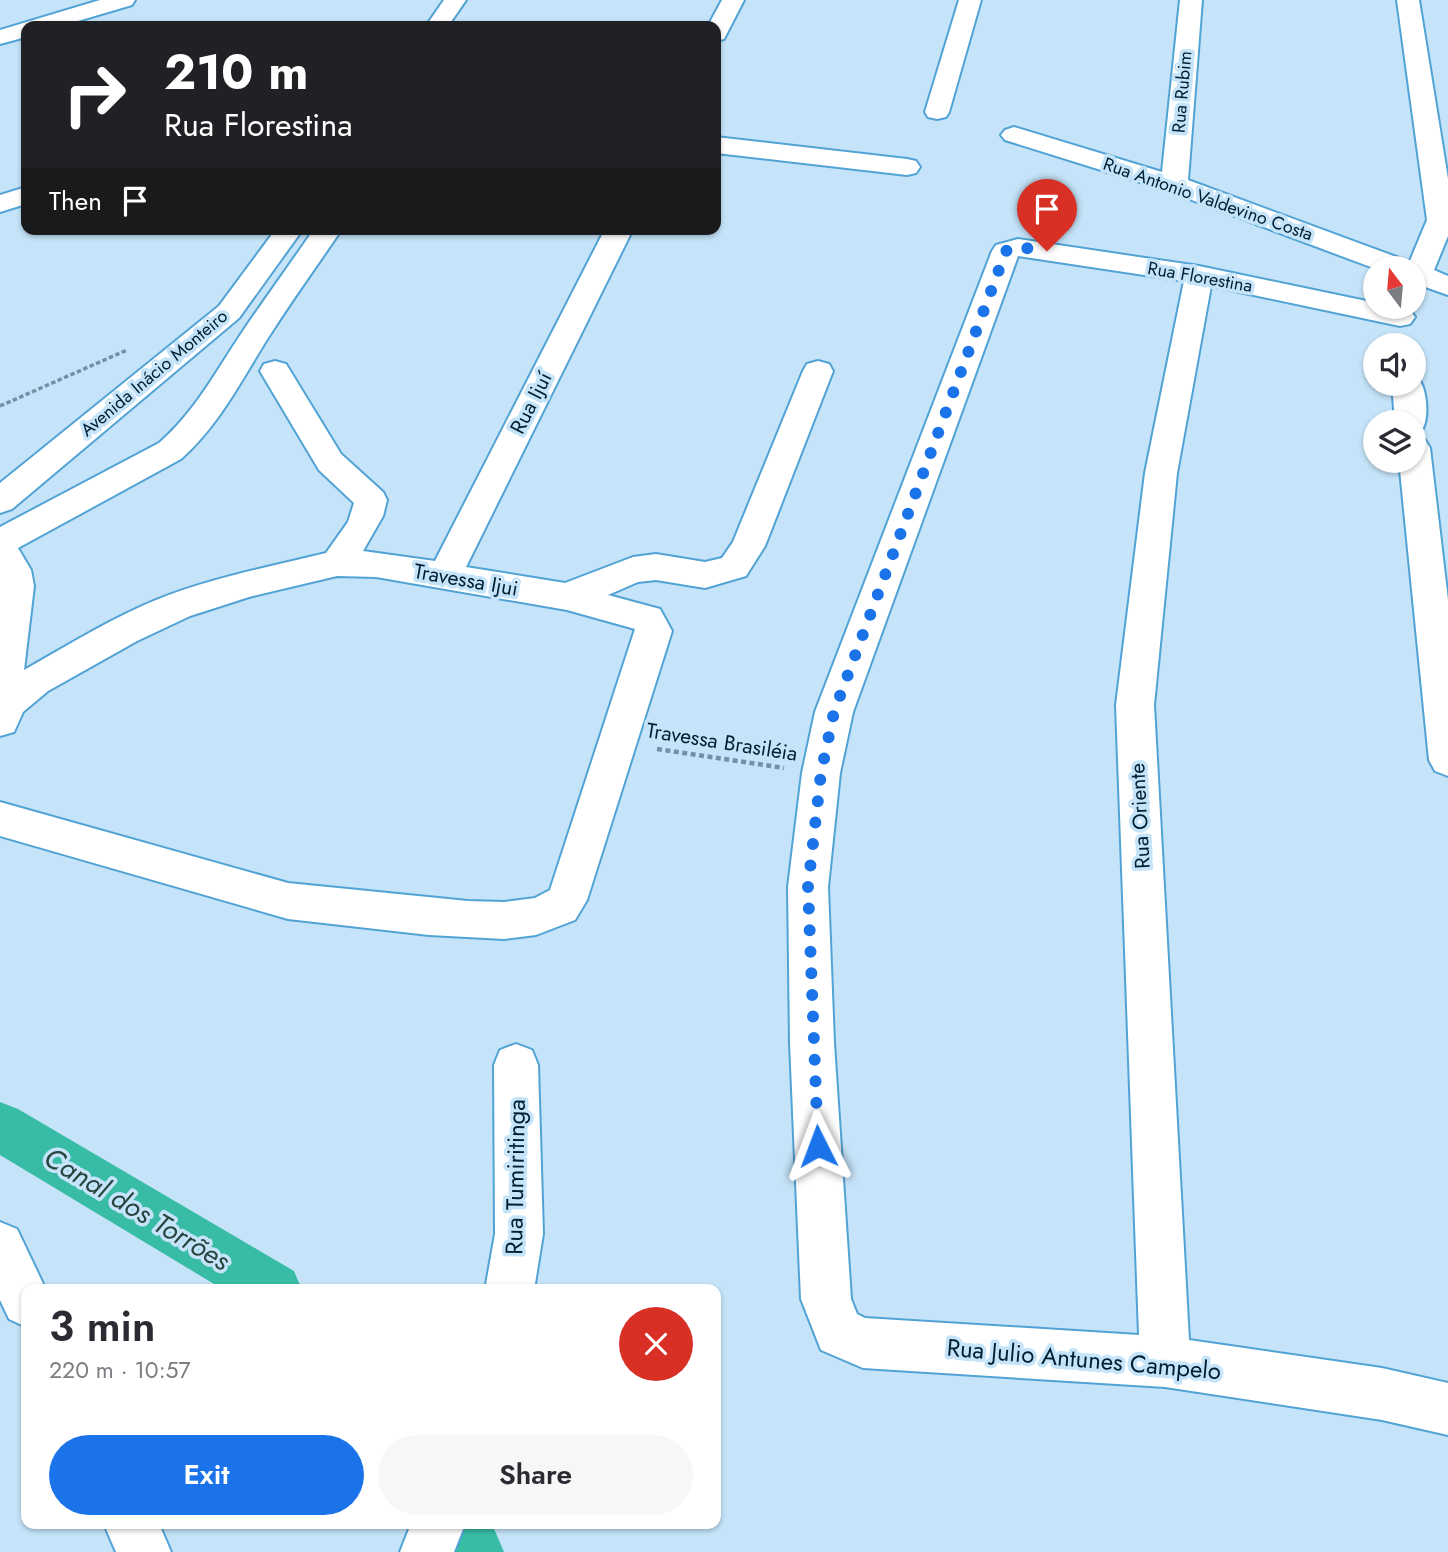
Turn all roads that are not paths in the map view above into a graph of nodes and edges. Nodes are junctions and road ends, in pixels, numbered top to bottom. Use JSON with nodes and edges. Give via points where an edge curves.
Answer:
{"nodes":[{"id":1,"x":455,"y":0,"type":"edge"},
{"id":2,"x":733,"y":0,"type":"edge"},
{"id":3,"x":970,"y":0,"type":"edge"},
{"id":4,"x":1191,"y":0,"type":"edge"},
{"id":5,"x":1408,"y":0,"type":"edge"},
{"id":6,"x":116,"y":1,"type":"edge"},
{"id":7,"x":53,"y":21,"type":"edge"},
{"id":8,"x":440,"y":21,"type":"edge"},
{"id":9,"x":721,"y":24,"type":"edge"},
{"id":10,"x":21,"y":31,"type":"edge"},
{"id":11,"x":0,"y":37,"type":"edge"},
{"id":12,"x":937,"y":112,"type":"dead end"},
{"id":13,"x":1014,"y":135,"type":"dead end"},
{"id":14,"x":721,"y":146,"type":"edge"},
{"id":15,"x":907,"y":167,"type":"dead end"},
{"id":16,"x":1174,"y":184,"type":"junction"},
{"id":17,"x":21,"y":197,"type":"edge"},
{"id":18,"x":0,"y":204,"type":"edge"},
{"id":19,"x":1445,"y":221,"type":"edge"},
{"id":20,"x":286,"y":235,"type":"edge"},
{"id":21,"x":324,"y":235,"type":"edge"},
{"id":22,"x":616,"y":235,"type":"edge"},
{"id":23,"x":1363,"y":256,"type":"edge"},
{"id":24,"x":1424,"y":256,"type":"edge"},
{"id":25,"x":1003,"y":257,"type":"joint"},
{"id":26,"x":1199,"y":275,"type":"junction"},
{"id":27,"x":1426,"y":279,"type":"edge"},
{"id":28,"x":1448,"y":286,"type":"edge"},
{"id":29,"x":1402,"y":323,"type":"edge"},
{"id":30,"x":275,"y":371,"type":"dead end"},
{"id":31,"x":818,"y":371,"type":"dead end"},
{"id":32,"x":1417,"y":473,"type":"edge"},
{"id":33,"x":0,"y":501,"type":"edge"},
{"id":34,"x":0,"y":542,"type":"edge"},
{"id":35,"x":0,"y":548,"type":"edge"},
{"id":36,"x":337,"y":563,"type":"junction"},
{"id":37,"x":444,"y":577,"type":"junction"},
{"id":38,"x":567,"y":597,"type":"junction"},
{"id":39,"x":4,"y":713,"type":"edge"},
{"id":40,"x":1448,"y":760,"type":"edge"},
{"id":41,"x":0,"y":819,"type":"edge"},
{"id":42,"x":516,"y":1065,"type":"dead end"},
{"id":43,"x":0,"y":1246,"type":"edge"},
{"id":44,"x":510,"y":1284,"type":"edge"},
{"id":45,"x":21,"y":1291,"type":"edge"},
{"id":46,"x":1165,"y":1362,"type":"junction"},
{"id":47,"x":1448,"y":1409,"type":"edge"},
{"id":48,"x":133,"y":1529,"type":"edge"},
{"id":49,"x":144,"y":1552,"type":"edge"}],
"edges":[{"from":1,"to":8,"type":"street"},
{"from":2,"to":9,"type":"street"},
{"from":3,"to":12,"type":"street"},
{"from":4,"to":16,"type":"street","name":"Rua Rubim"},
{"from":5,"to":19,"type":"street"},
{"from":6,"to":7,"type":"street"},
{"from":10,"to":11,"type":"street"},
{"from":13,"to":16,"type":"street","name":"Rua Antonio Valdevino Costa"},
{"from":14,"to":15,"type":"street"},
{"from":16,"to":23,"type":"street","name":"Rua Antonio Valdevino Costa"},
{"from":17,"to":18,"type":"street"},
{"from":19,"to":24,"type":"street"},
{"from":20,"to":33,"type":"street","name":"Avenida Inácio Monteiro","via":[[229,312]]},
{"from":21,"to":34,"type":"street","name":"Avenida Inácio Monteiro","via":[[187,438]]},
{"from":22,"to":37,"type":"street","name":"Rua Ijuí"},
{"from":25,"to":26,"type":"street","name":"Rua Florestina","via":[[1018,247]]},
{"from":25,"to":46,"type":"street","name":"Rua Julio Antunes Campelo","via":[[834,712],[821,773],[808,887],[826,1299],[839,1332],[863,1343]]},
{"from":26,"to":29,"type":"street","name":"Rua Florestina"},
{"from":26,"to":46,"type":"street","name":"Rua Oriente","via":[[1161,473],[1135,705]]},
{"from":27,"to":28,"type":"street","name":"Rua Antonio Valdevino Costa"},
{"from":30,"to":36,"type":"street","via":[[330,462],[371,500]]},
{"from":31,"to":38,"type":"street","via":[[748,546],[734,567],[705,575],[656,567],[632,570]]},
{"from":32,"to":40,"type":"street"},
{"from":35,"to":39,"type":"street","name":"Travessa Ijui","via":[[14,570],[17,586]]},
{"from":36,"to":37,"type":"street","name":"Travessa Ijui","via":[[376,564]]},
{"from":36,"to":39,"type":"street","name":"Travessa Ijui","via":[[178,606],[46,674]]},
{"from":37,"to":38,"type":"street","name":"Travessa Ijui"},
{"from":38,"to":41,"type":"street","name":"Travessa Ijui","via":[[644,618],[654,631],[560,908],[509,921],[288,901]]},
{"from":42,"to":44,"type":"street","name":"Rua Tumiritinga","via":[[519,1234]]},
{"from":43,"to":45,"type":"street"},
{"from":46,"to":47,"type":"street","name":"Rua Julio Antunes Campelo","via":[[1382,1394]]},
{"from":48,"to":49,"type":"street"}]}
